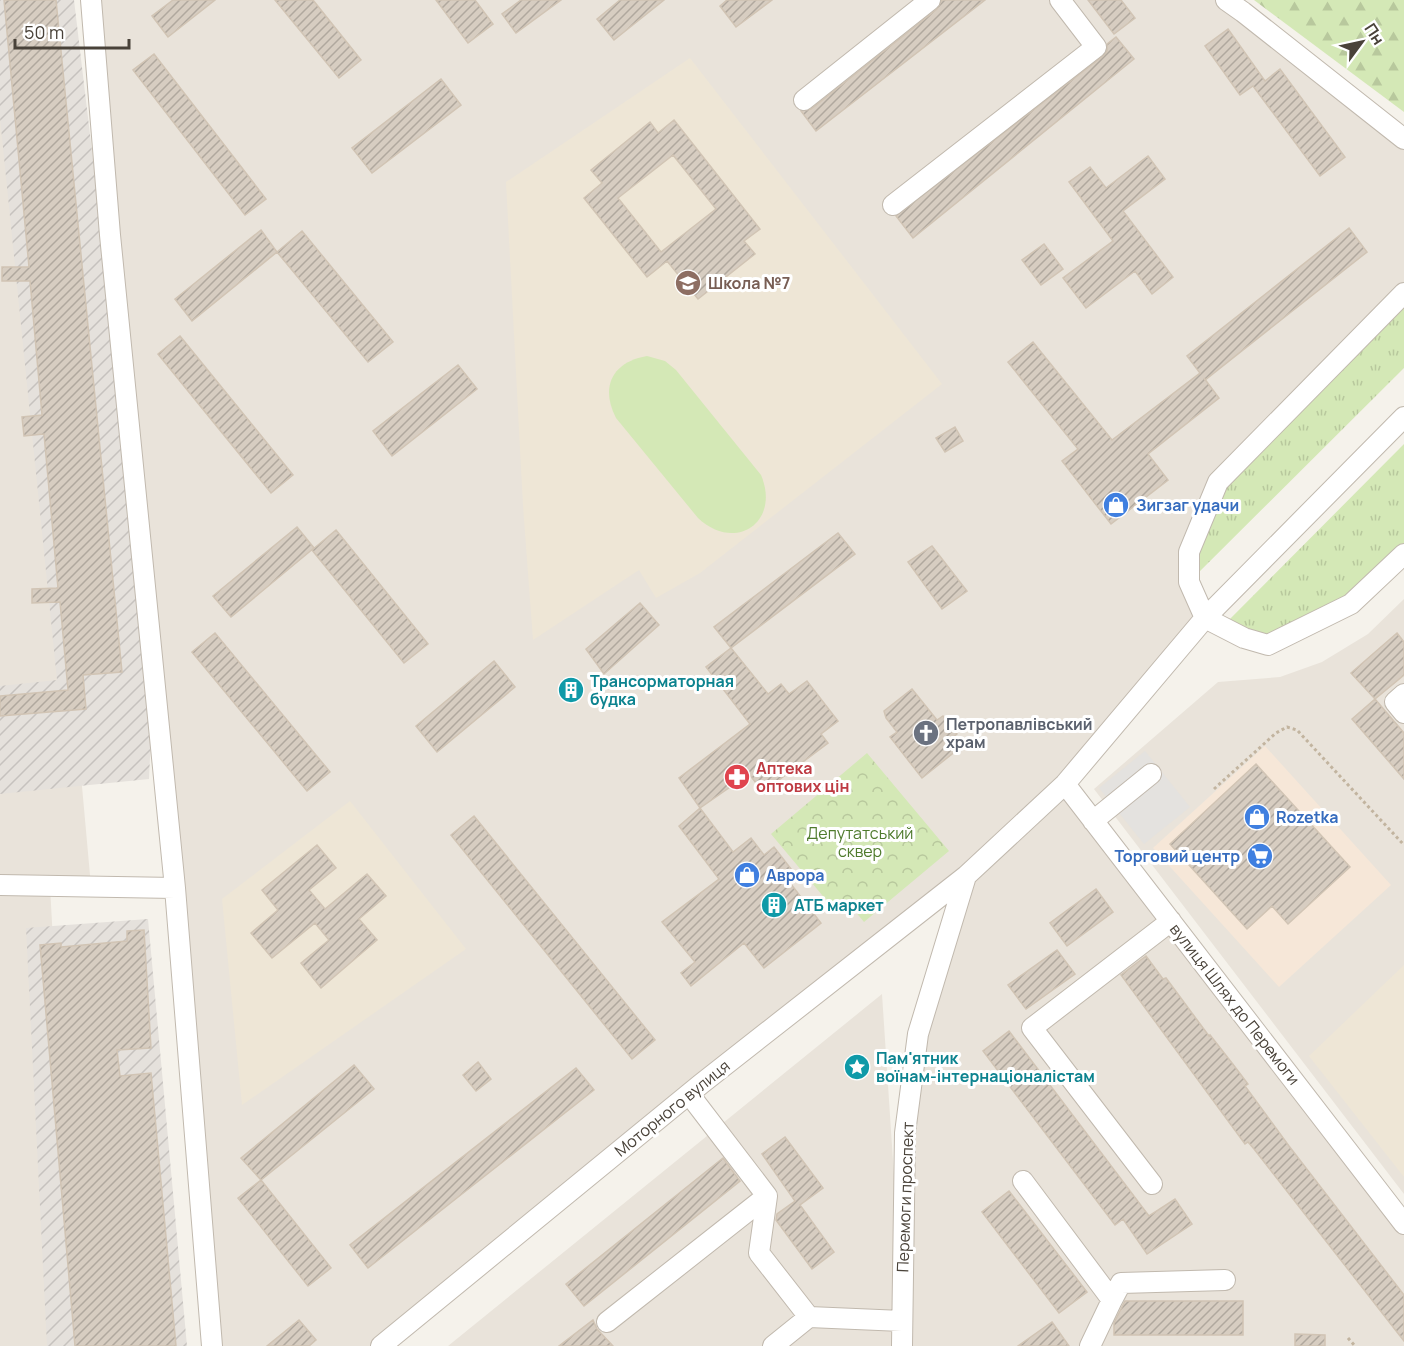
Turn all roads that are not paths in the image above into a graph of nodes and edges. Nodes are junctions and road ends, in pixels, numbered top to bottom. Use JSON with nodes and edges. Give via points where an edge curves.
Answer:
{"nodes":[{"id":1,"x":91,"y":0,"type":"edge"},
{"id":2,"x":930,"y":0,"type":"edge"},
{"id":3,"x":1060,"y":0,"type":"edge"},
{"id":4,"x":1226,"y":0,"type":"edge"},
{"id":5,"x":804,"y":100,"type":"dead end"},
{"id":6,"x":1404,"y":139,"type":"edge"},
{"id":7,"x":893,"y":206,"type":"dead end"},
{"id":8,"x":1404,"y":293,"type":"edge"},
{"id":9,"x":1404,"y":417,"type":"edge"},
{"id":10,"x":1404,"y":554,"type":"edge"},
{"id":11,"x":1205,"y":618,"type":"junction"},
{"id":12,"x":1404,"y":694,"type":"edge"},
{"id":13,"x":1404,"y":713,"type":"edge"},
{"id":14,"x":1151,"y":774,"type":"dead end"},
{"id":15,"x":1065,"y":784,"type":"junction"},
{"id":16,"x":1093,"y":821,"type":"junction"},
{"id":17,"x":966,"y":876,"type":"junction"},
{"id":18,"x":0,"y":885,"type":"edge"},
{"id":19,"x":175,"y":888,"type":"junction"},
{"id":20,"x":1171,"y":921,"type":"junction"},
{"id":21,"x":689,"y":1094,"type":"junction"},
{"id":22,"x":1023,"y":1181,"type":"dead end"},
{"id":23,"x":1152,"y":1184,"type":"dead end"},
{"id":24,"x":767,"y":1196,"type":"junction"},
{"id":25,"x":1404,"y":1224,"type":"edge"},
{"id":26,"x":1225,"y":1280,"type":"dead end"},
{"id":27,"x":1112,"y":1300,"type":"junction"},
{"id":28,"x":809,"y":1317,"type":"junction"},
{"id":29,"x":902,"y":1321,"type":"junction"},
{"id":30,"x":607,"y":1322,"type":"dead end"},
{"id":31,"x":212,"y":1346,"type":"edge"},
{"id":32,"x":381,"y":1346,"type":"edge"},
{"id":33,"x":773,"y":1346,"type":"edge"},
{"id":34,"x":902,"y":1346,"type":"edge"},
{"id":35,"x":1090,"y":1346,"type":"edge"}],
"edges":[{"from":1,"to":19,"type":"street","via":[[110,235]]},
{"from":2,"to":5,"type":"street"},
{"from":3,"to":7,"type":"street","via":[[1096,47]]},
{"from":4,"to":6,"type":"street"},
{"from":8,"to":11,"type":"street","via":[[1218,482],[1190,552],[1189,582]]},
{"from":9,"to":11,"type":"street","name":"Моторного вулиця"},
{"from":10,"to":11,"type":"street","via":[[1351,604],[1268,645],[1244,638]]},
{"from":11,"to":15,"type":"street","name":"Моторного вулиця"},
{"from":12,"to":13,"type":"street","via":[[1395,702]]},
{"from":14,"to":16,"type":"street"},
{"from":15,"to":16,"type":"street","name":"вулиця Шлях до Перемоги"},
{"from":15,"to":17,"type":"street","name":"Моторного вулиця"},
{"from":16,"to":20,"type":"street","name":"вулиця Шлях до Перемоги"},
{"from":17,"to":21,"type":"street","name":"Моторного вулиця"},
{"from":17,"to":29,"type":"street","name":"Перемоги проспект","via":[[916,1045],[904,1132]]},
{"from":18,"to":19,"type":"street"},
{"from":19,"to":31,"type":"street"},
{"from":20,"to":23,"type":"street","via":[[1032,1028]]},
{"from":20,"to":25,"type":"street","name":"вулиця Шлях до Перемоги"},
{"from":21,"to":24,"type":"street"},
{"from":21,"to":32,"type":"street","name":"Моторного вулиця"},
{"from":22,"to":27,"type":"street"},
{"from":24,"to":28,"type":"street","via":[[759,1253]]},
{"from":24,"to":30,"type":"street"},
{"from":26,"to":27,"type":"street","via":[[1121,1283]]},
{"from":27,"to":35,"type":"street"},
{"from":28,"to":29,"type":"street"},
{"from":28,"to":33,"type":"street"},
{"from":29,"to":34,"type":"street","name":"Перемоги проспект"}]}
